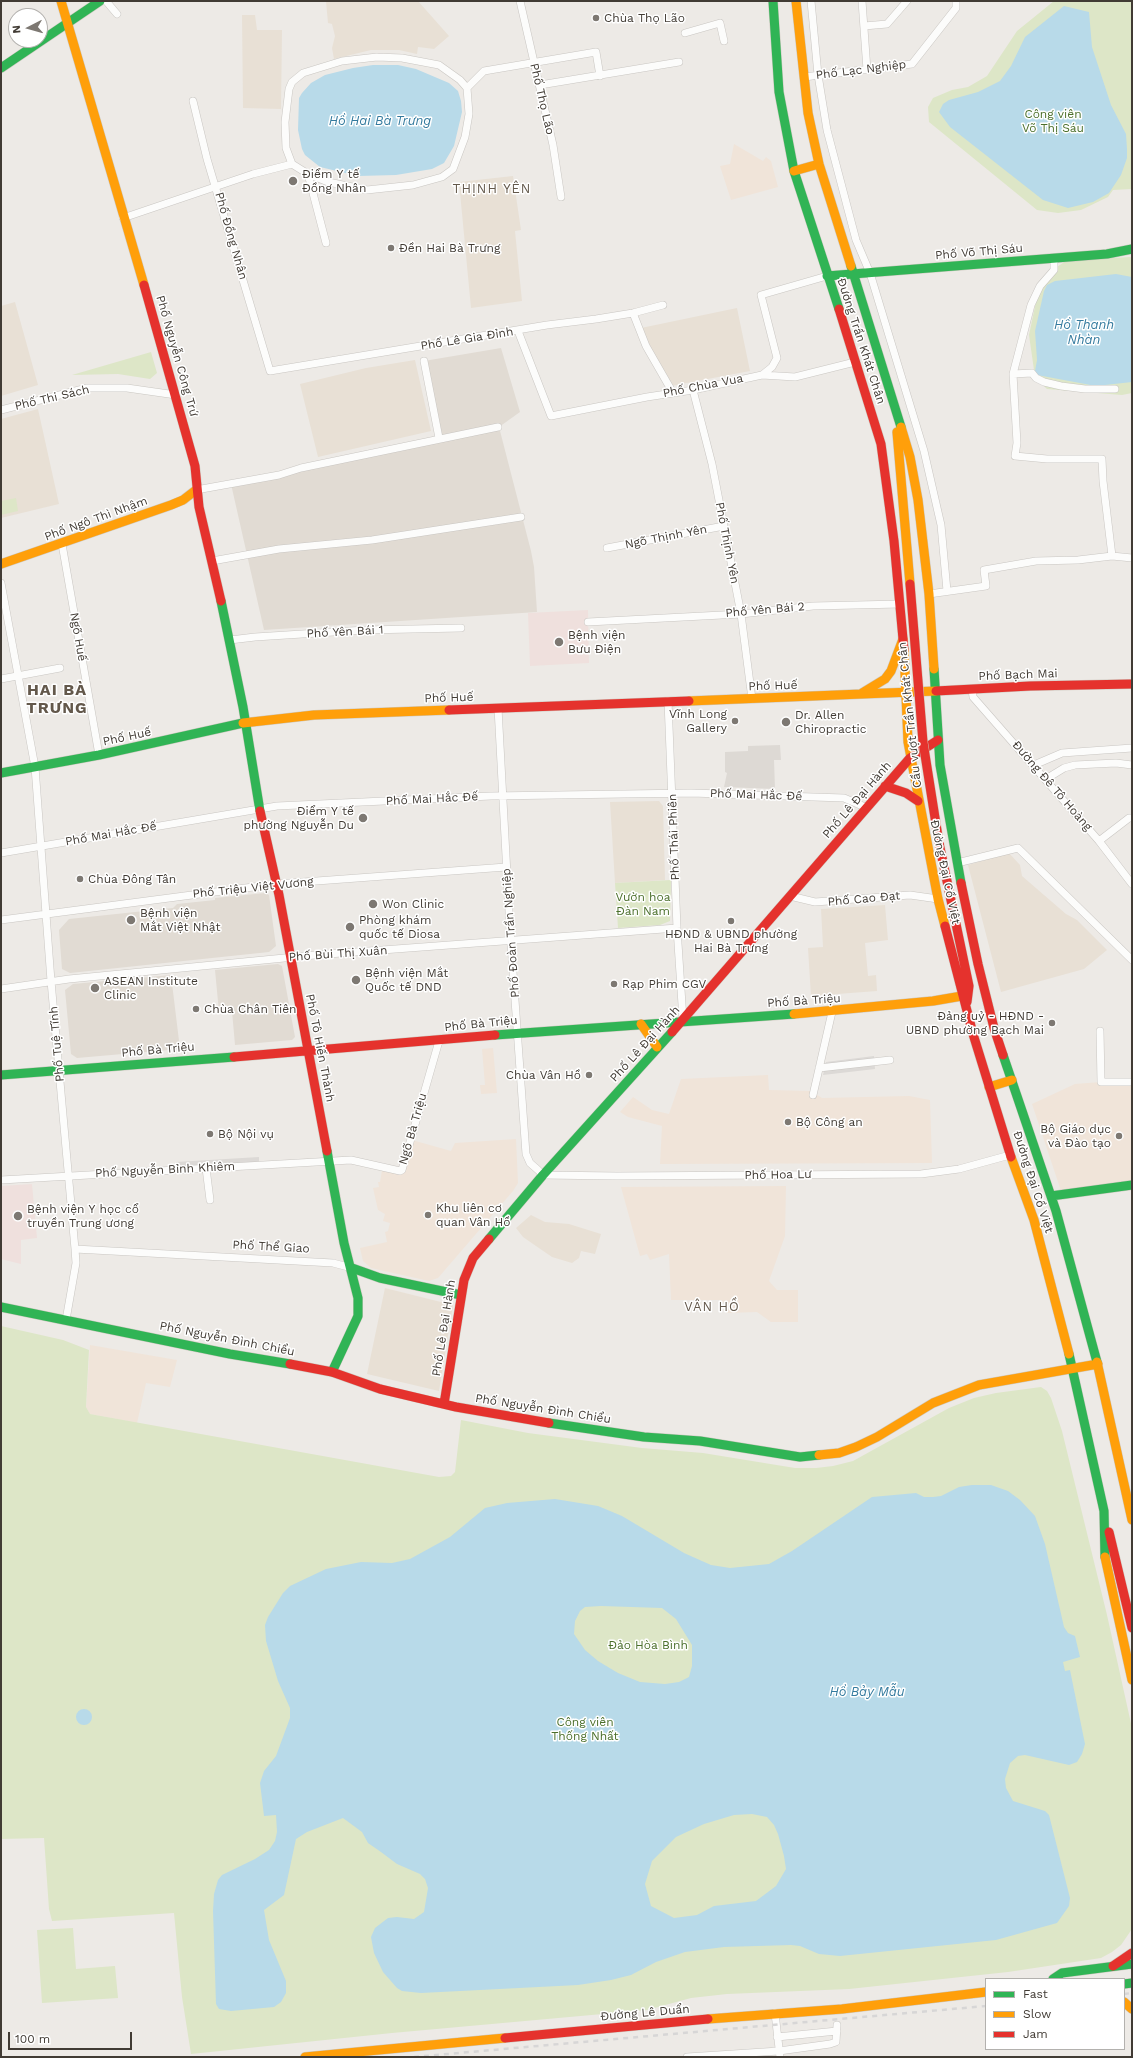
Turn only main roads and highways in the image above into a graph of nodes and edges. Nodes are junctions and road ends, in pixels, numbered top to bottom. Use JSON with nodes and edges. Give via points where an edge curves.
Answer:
{"nodes":[{"id":1,"x":61,"y":1,"type":"edge"},
{"id":2,"x":100,"y":1,"type":"edge"},
{"id":3,"x":773,"y":1,"type":"edge"},
{"id":4,"x":796,"y":1,"type":"edge"},
{"id":5,"x":67,"y":22,"type":"junction"},
{"id":6,"x":1,"y":68,"type":"edge"},
{"id":7,"x":819,"y":164,"type":"junction"},
{"id":8,"x":794,"y":171,"type":"junction"},
{"id":9,"x":1132,"y":249,"type":"edge"},
{"id":10,"x":854,"y":274,"type":"junction"},
{"id":11,"x":827,"y":276,"type":"junction"},
{"id":12,"x":895,"y":411,"type":"junction"},
{"id":13,"x":881,"y":444,"type":"junction"},
{"id":14,"x":196,"y":490,"type":"junction"},
{"id":15,"x":906,"y":541,"type":"junction"},
{"id":16,"x":1,"y":564,"type":"edge"},
{"id":17,"x":900,"y":604,"type":"junction"},
{"id":18,"x":930,"y":616,"type":"junction"},
{"id":19,"x":903,"y":638,"type":"junction"},
{"id":20,"x":1132,"y":684,"type":"edge"},
{"id":21,"x":935,"y":691,"type":"junction"},
{"id":22,"x":904,"y":693,"type":"junction"},
{"id":23,"x":859,"y":695,"type":"junction"},
{"id":24,"x":245,"y":723,"type":"junction"},
{"id":25,"x":938,"y":740,"type":"junction"},
{"id":26,"x":910,"y":758,"type":"junction"},
{"id":27,"x":1,"y":773,"type":"edge"},
{"id":28,"x":885,"y":786,"type":"junction"},
{"id":29,"x":944,"y":792,"type":"junction"},
{"id":30,"x":918,"y":801,"type":"junction"},
{"id":31,"x":948,"y":886,"type":"junction"},
{"id":32,"x":978,"y":964,"type":"junction"},
{"id":33,"x":962,"y":996,"type":"junction"},
{"id":34,"x":967,"y":1009,"type":"junction"},
{"id":35,"x":682,"y":1020,"type":"junction"},
{"id":36,"x":641,"y":1024,"type":"junction"},
{"id":37,"x":657,"y":1047,"type":"junction"},
{"id":38,"x":309,"y":1050,"type":"junction"},
{"id":39,"x":1,"y":1075,"type":"edge"},
{"id":40,"x":1012,"y":1080,"type":"junction"},
{"id":41,"x":989,"y":1087,"type":"junction"},
{"id":42,"x":1132,"y":1185,"type":"edge"},
{"id":43,"x":1051,"y":1196,"type":"junction"},
{"id":44,"x":352,"y":1268,"type":"junction"},
{"id":45,"x":461,"y":1295,"type":"junction"},
{"id":46,"x":1,"y":1307,"type":"edge"},
{"id":47,"x":1098,"y":1364,"type":"junction"},
{"id":48,"x":1072,"y":1370,"type":"junction"},
{"id":49,"x":332,"y":1372,"type":"junction"},
{"id":50,"x":444,"y":1404,"type":"junction"},
{"id":51,"x":1104,"y":1512,"type":"junction"},
{"id":52,"x":1132,"y":1520,"type":"edge"},
{"id":53,"x":1132,"y":1628,"type":"edge"},
{"id":54,"x":1132,"y":1680,"type":"edge"},
{"id":55,"x":1132,"y":1953,"type":"edge"},
{"id":56,"x":1132,"y":1964,"type":"edge"},
{"id":57,"x":1110,"y":1968,"type":"junction"},
{"id":58,"x":1054,"y":1978,"type":"edge"},
{"id":59,"x":985,"y":1992,"type":"edge"},
{"id":60,"x":305,"y":2057,"type":"edge"}],
"edges":[{"from":1,"to":5,"type":"main road","name":"Phố Nguyễn Công Trứ"},
{"from":2,"to":5,"type":"main road"},
{"from":3,"to":8,"type":"main road","name":"Đường Trần Khát Chân","via":[[779,92]]},
{"from":4,"to":7,"type":"main road","name":"Đường Trần Khát Chân","via":[[808,113]]},
{"from":5,"to":6,"type":"main road"},
{"from":5,"to":14,"type":"main road","name":"Phố Nguyễn Công Trứ","via":[[176,395],[195,466]]},
{"from":7,"to":8,"type":"main road"},
{"from":7,"to":10,"type":"main road","name":"Đường Trần Khát Chân"},
{"from":8,"to":11,"type":"main road","name":"Đường Trần Khát Chân"},
{"from":9,"to":10,"type":"main road","name":"Phố Võ Thị Sáu","via":[[1107,254]]},
{"from":10,"to":11,"type":"main road","name":"Phố Võ Thị Sáu"},
{"from":10,"to":12,"type":"main road","name":"Đường Trần Khát Chân"},
{"from":11,"to":13,"type":"main road","name":"Đường Trần Khát Chân"},
{"from":12,"to":15,"type":"main road","name":"Cầu vượt Trần Khát Chân"},
{"from":12,"to":18,"type":"main road","name":"Đường Trần Khát Chân","via":[[910,457],[918,500]]},
{"from":13,"to":15,"type":"main road","name":"Cầu vượt Trần Khát Chân","via":[[892,471]]},
{"from":13,"to":17,"type":"main road","name":"Đường Trần Khát Chân"},
{"from":14,"to":16,"type":"main road","name":"Phố Ngô Thì Nhậm","via":[[184,500]]},
{"from":14,"to":24,"type":"main road","name":"Phố Nguyễn Công Trứ","via":[[230,640]]},
{"from":15,"to":31,"type":"main road","name":"Cầu vượt Trần Khát Chân","bridge":true,"via":[[925,762]]},
{"from":17,"to":18,"type":"main road","via":[[905,622],[912,629],[924,627]]},
{"from":17,"to":19,"type":"main road","name":"Đường Trần Khát Chân"},
{"from":18,"to":21,"type":"main road","name":"Đường Trần Khát Chân"},
{"from":19,"to":22,"type":"main road","name":"Đường Trần Khát Chân"},
{"from":19,"to":23,"type":"main road","via":[[891,671],[885,679]]},
{"from":20,"to":21,"type":"main road","name":"Phố Bạch Mai"},
{"from":21,"to":22,"type":"main road","name":"Phố Bạch Mai"},
{"from":21,"to":25,"type":"main road","name":"Đường Đại Cồ Việt"},
{"from":22,"to":23,"type":"main road","name":"Phố Huế"},
{"from":22,"to":26,"type":"main road","name":"Đường Đại Cồ Việt"},
{"from":23,"to":24,"type":"main road","name":"Phố Huế","via":[[314,715]]},
{"from":24,"to":27,"type":"main road","name":"Phố Huế","via":[[99,755]]},
{"from":24,"to":38,"type":"main road","name":"Phố Tô Hiến Thành","via":[[259,809]]},
{"from":25,"to":26,"type":"main road","name":"Phố Lê Đại Hành"},
{"from":25,"to":29,"type":"main road","name":"Đường Đại Cồ Việt"},
{"from":26,"to":28,"type":"main road","name":"Phố Lê Đại Hành"},
{"from":26,"to":30,"type":"main road","name":"Đường Đại Cồ Việt"},
{"from":28,"to":30,"type":"main road","via":[[906,793]]},
{"from":28,"to":35,"type":"main road","name":"Phố Lê Đại Hành"},
{"from":29,"to":30,"type":"main road","via":[[933,786],[926,786],[921,791]]},
{"from":29,"to":32,"type":"main road","name":"Đường Đại Cồ Việt"},
{"from":30,"to":33,"type":"main road","name":"Đường Đại Cồ Việt","via":[[938,899]]},
{"from":31,"to":32,"type":"main road","name":"Cầu vượt Trần Khát Chân"},
{"from":31,"to":34,"type":"main road","name":"Cầu vượt Trần Khát Chân","via":[[969,986]]},
{"from":32,"to":40,"type":"main road","name":"Đường Đại Cồ Việt","via":[[994,1028]]},
{"from":33,"to":34,"type":"main road","name":"Đường Đại Cồ Việt"},
{"from":33,"to":35,"type":"main road","name":"Phố Bà Triệu","via":[[832,1012]]},
{"from":34,"to":41,"type":"main road","name":"Đường Đại Cồ Việt"},
{"from":35,"to":36,"type":"main road","name":"Phố Bà Triệu"},
{"from":35,"to":37,"type":"main road","name":"Phố Lê Đại Hành"},
{"from":36,"to":37,"type":"main road"},
{"from":36,"to":38,"type":"main road","name":"Phố Bà Triệu"},
{"from":37,"to":45,"type":"main road","name":"Phố Lê Đại Hành","via":[[473,1258],[466,1271]]},
{"from":38,"to":39,"type":"main road","name":"Phố Bà Triệu"},
{"from":38,"to":44,"type":"main road","name":"Phố Tô Hiến Thành","via":[[344,1243]]},
{"from":40,"to":41,"type":"main road"},
{"from":40,"to":43,"type":"main road","name":"Đường Đại Cồ Việt"},
{"from":41,"to":48,"type":"main road","name":"Đường Đại Cồ Việt","via":[[1034,1220]]},
{"from":42,"to":43,"type":"main road"},
{"from":43,"to":47,"type":"main road","name":"Đường Đại Cồ Việt"},
{"from":44,"to":45,"type":"main road","name":"Phố Thể Giao","via":[[380,1278]]},
{"from":44,"to":49,"type":"main road","name":"Phố Tô Hiến Thành","via":[[358,1298],[358,1316]]},
{"from":45,"to":50,"type":"main road","name":"Phố Lê Đại Hành"},
{"from":46,"to":49,"type":"main road","name":"Phố Nguyễn Đình Chiểu"},
{"from":47,"to":48,"type":"main road","name":"Phố Nguyễn Đình Chiểu"},
{"from":47,"to":52,"type":"main road","name":"Đường Đại Cồ Việt"},
{"from":48,"to":50,"type":"main road","name":"Phố Nguyễn Đình Chiểu","via":[[979,1385],[934,1403],[856,1447],[839,1454],[821,1456],[785,1455],[700,1441],[644,1437]]},
{"from":48,"to":51,"type":"main road","name":"Đường Đại Cồ Việt"},
{"from":49,"to":50,"type":"main road","name":"Phố Nguyễn Đình Chiểu","via":[[359,1383]]},
{"from":51,"to":53,"type":"main road"},
{"from":51,"to":54,"type":"main road","name":"Đường Đại Cồ Việt","via":[[1104,1552]]},
{"from":55,"to":57,"type":"main road"},
{"from":56,"to":57,"type":"main road"},
{"from":57,"to":58,"type":"main road","via":[[1062,1973]]},
{"from":59,"to":60,"type":"main road","name":"Đường Lê Duẩn","via":[[842,2008]]}]}
